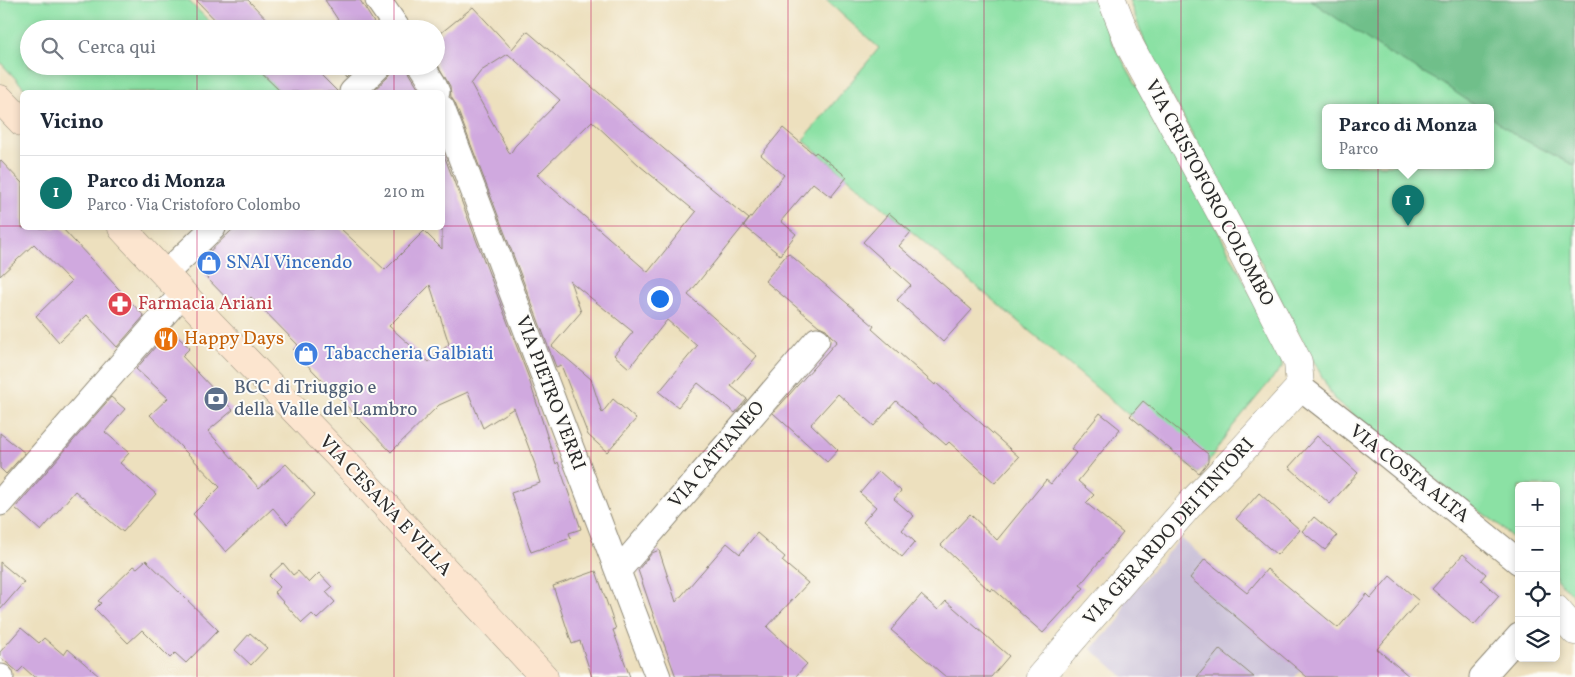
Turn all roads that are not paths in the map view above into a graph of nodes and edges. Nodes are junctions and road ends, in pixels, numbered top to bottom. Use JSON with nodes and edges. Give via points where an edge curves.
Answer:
{"nodes":[{"id":1,"x":378,"y":0,"type":"edge"},
{"id":2,"x":1112,"y":0,"type":"edge"},
{"id":3,"x":392,"y":20,"type":"edge"},
{"id":4,"x":370,"y":75,"type":"edge"},
{"id":5,"x":428,"y":75,"type":"edge"},
{"id":6,"x":354,"y":90,"type":"edge"},
{"id":7,"x":435,"y":90,"type":"edge"},
{"id":8,"x":0,"y":99,"type":"edge"},
{"id":9,"x":445,"y":116,"type":"edge"},
{"id":10,"x":20,"y":120,"type":"edge"},
{"id":11,"x":124,"y":230,"type":"edge"},
{"id":12,"x":212,"y":230,"type":"edge"},
{"id":13,"x":174,"y":284,"type":"junction"},
{"id":14,"x":817,"y":340,"type":"dead end"},
{"id":15,"x":1300,"y":387,"type":"junction"},
{"id":16,"x":0,"y":503,"type":"edge"},
{"id":17,"x":1515,"y":559,"type":"edge"},
{"id":18,"x":618,"y":571,"type":"junction"},
{"id":19,"x":1560,"y":614,"type":"edge"},
{"id":20,"x":1575,"y":631,"type":"edge"},
{"id":21,"x":1515,"y":640,"type":"edge"},
{"id":22,"x":544,"y":677,"type":"edge"},
{"id":23,"x":658,"y":677,"type":"edge"},
{"id":24,"x":1040,"y":677,"type":"edge"},
{"id":25,"x":1482,"y":677,"type":"edge"}],
"edges":[{"from":1,"to":3,"type":"street"},
{"from":2,"to":15,"type":"street","name":"VIA CRISTOFORO COLOMBO","via":[[1130,46],[1298,362]]},
{"from":4,"to":6,"type":"street"},
{"from":5,"to":7,"type":"street"},
{"from":8,"to":10,"type":"main road"},
{"from":9,"to":18,"type":"street","name":"VIA PIETRO VERRI"},
{"from":11,"to":13,"type":"main road","name":"VIA CESANA E VILLA"},
{"from":12,"to":13,"type":"street"},
{"from":13,"to":16,"type":"street"},
{"from":13,"to":22,"type":"main road","name":"VIA CESANA E VILLA"},
{"from":14,"to":18,"type":"street","name":"VIA CATTANEO"},
{"from":15,"to":17,"type":"street","name":"VIA COSTA ALTA"},
{"from":15,"to":24,"type":"street","name":"VIA GERARDO DEI TINTORI","via":[[1192,502]]},
{"from":18,"to":23,"type":"street","name":"VIA PIETRO VERRI"},
{"from":19,"to":20,"type":"street"},
{"from":21,"to":25,"type":"street"}]}
